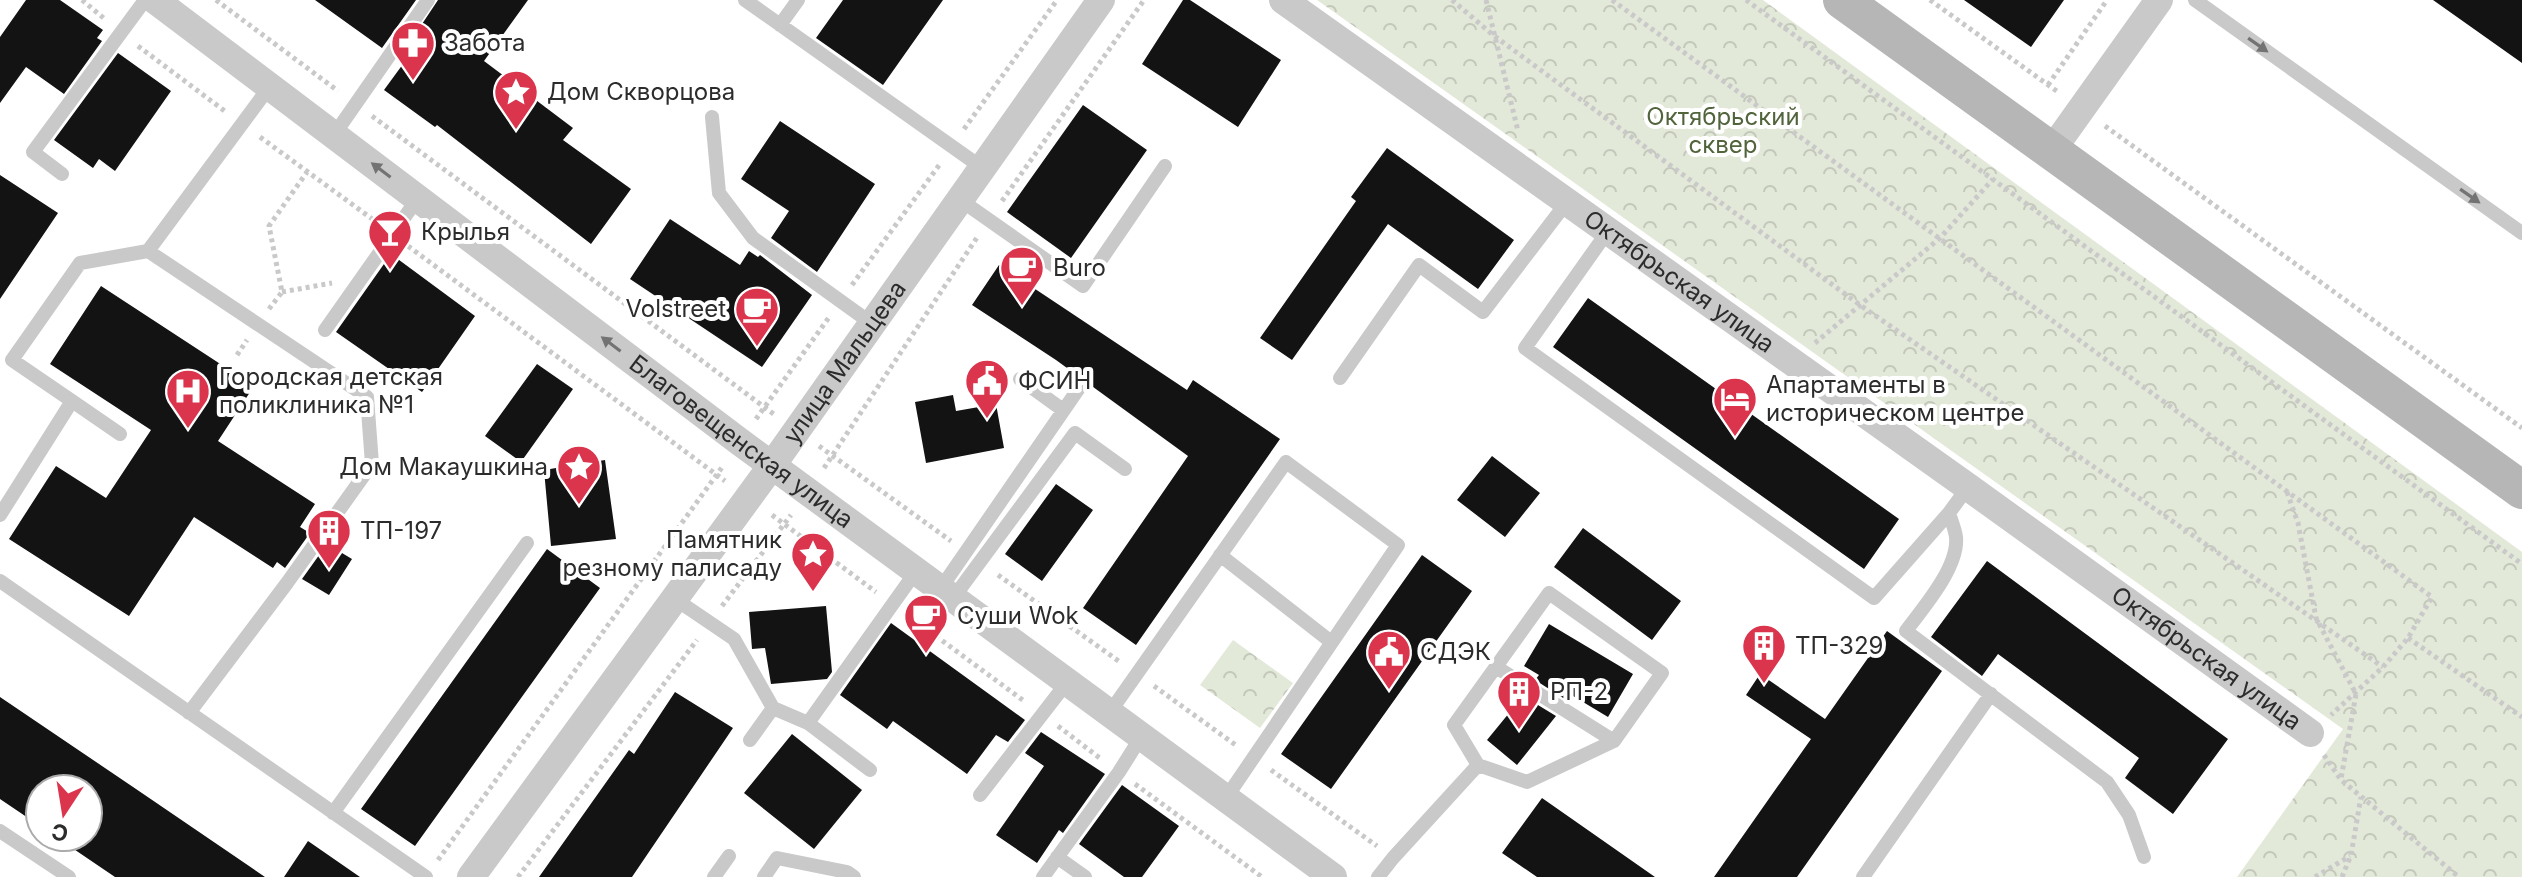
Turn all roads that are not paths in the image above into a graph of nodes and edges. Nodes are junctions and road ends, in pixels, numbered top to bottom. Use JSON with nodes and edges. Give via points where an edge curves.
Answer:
{"nodes":[{"id":1,"x":145,"y":0,"type":"edge"},
{"id":2,"x":155,"y":0,"type":"edge"},
{"id":3,"x":428,"y":0,"type":"edge"},
{"id":4,"x":745,"y":0,"type":"edge"},
{"id":5,"x":798,"y":0,"type":"edge"},
{"id":6,"x":1101,"y":0,"type":"edge"},
{"id":7,"x":1283,"y":0,"type":"edge"},
{"id":8,"x":1842,"y":0,"type":"edge"},
{"id":9,"x":2159,"y":0,"type":"edge"},
{"id":10,"x":2195,"y":0,"type":"edge"},
{"id":11,"x":780,"y":25,"type":"junction"},
{"id":12,"x":270,"y":86,"type":"junction"},
{"id":13,"x":712,"y":117,"type":"dead end"},
{"id":14,"x":334,"y":135,"type":"junction"},
{"id":15,"x":2052,"y":150,"type":"junction"},
{"id":16,"x":1165,"y":166,"type":"dead end"},
{"id":17,"x":981,"y":167,"type":"junction"},
{"id":18,"x":62,"y":174,"type":"dead end"},
{"id":19,"x":418,"y":198,"type":"junction"},
{"id":20,"x":959,"y":199,"type":"junction"},
{"id":21,"x":1567,"y":202,"type":"junction"},
{"id":22,"x":1608,"y":231,"type":"junction"},
{"id":23,"x":2522,"y":233,"type":"edge"},
{"id":24,"x":148,"y":251,"type":"junction"},
{"id":25,"x":871,"y":323,"type":"junction"},
{"id":26,"x":325,"y":330,"type":"dead end"},
{"id":27,"x":6,"y":356,"type":"edge"},
{"id":28,"x":1340,"y":378,"type":"dead end"},
{"id":29,"x":1020,"y":379,"type":"dead end"},
{"id":30,"x":1079,"y":388,"type":"dead end"},
{"id":31,"x":72,"y":401,"type":"junction"},
{"id":32,"x":1063,"y":410,"type":"junction"},
{"id":33,"x":120,"y":434,"type":"dead end"},
{"id":34,"x":773,"y":464,"type":"junction"},
{"id":35,"x":1125,"y":469,"type":"dead end"},
{"id":36,"x":1968,"y":487,"type":"junction"},
{"id":37,"x":2522,"y":490,"type":"edge"},
{"id":38,"x":1949,"y":513,"type":"junction"},
{"id":39,"x":0,"y":515,"type":"edge"},
{"id":40,"x":527,"y":543,"type":"dead end"},
{"id":41,"x":1220,"y":555,"type":"junction"},
{"id":42,"x":917,"y":570,"type":"junction"},
{"id":43,"x":0,"y":581,"type":"edge"},
{"id":44,"x":948,"y":592,"type":"junction"},
{"id":45,"x":675,"y":599,"type":"junction"},
{"id":46,"x":1330,"y":641,"type":"junction"},
{"id":47,"x":1496,"y":667,"type":"junction"},
{"id":48,"x":1068,"y":681,"type":"junction"},
{"id":49,"x":1991,"y":694,"type":"junction"},
{"id":50,"x":773,"y":708,"type":"junction"},
{"id":51,"x":1110,"y":712,"type":"junction"},
{"id":52,"x":189,"y":713,"type":"junction"},
{"id":53,"x":808,"y":723,"type":"junction"},
{"id":54,"x":2310,"y":733,"type":"road end"},
{"id":55,"x":1141,"y":737,"type":"junction"},
{"id":56,"x":750,"y":740,"type":"dead end"},
{"id":57,"x":1614,"y":741,"type":"junction"},
{"id":58,"x":1478,"y":765,"type":"junction"},
{"id":59,"x":870,"y":770,"type":"dead end"},
{"id":60,"x":980,"y":795,"type":"dead end"},
{"id":61,"x":1226,"y":798,"type":"junction"},
{"id":62,"x":333,"y":813,"type":"junction"},
{"id":63,"x":0,"y":831,"type":"edge"},
{"id":64,"x":729,"y":856,"type":"dead end"},
{"id":65,"x":1057,"y":857,"type":"junction"},
{"id":66,"x":2144,"y":857,"type":"dead end"},
{"id":67,"x":69,"y":877,"type":"edge"},
{"id":68,"x":426,"y":877,"type":"edge"},
{"id":69,"x":471,"y":877,"type":"edge"},
{"id":70,"x":714,"y":877,"type":"edge"},
{"id":71,"x":764,"y":877,"type":"edge"},
{"id":72,"x":854,"y":877,"type":"edge"},
{"id":73,"x":1043,"y":877,"type":"edge"},
{"id":74,"x":1085,"y":877,"type":"edge"},
{"id":75,"x":1333,"y":877,"type":"edge"},
{"id":76,"x":1378,"y":877,"type":"edge"},
{"id":77,"x":1863,"y":877,"type":"edge"}],
"edges":[{"from":1,"to":18,"type":"lane","via":[[33,152]]},
{"from":2,"to":12,"type":"street","name":"Благовещенская улица"},
{"from":3,"to":14,"type":"lane"},
{"from":4,"to":11,"type":"lane"},
{"from":5,"to":11,"type":"lane"},
{"from":6,"to":17,"type":"street","name":"улица Мальцева"},
{"from":7,"to":21,"type":"street","name":"Октябрьская улица"},
{"from":8,"to":15,"type":"main road"},
{"from":9,"to":15,"type":"street"},
{"from":10,"to":23,"type":"lane","one_way":true},
{"from":11,"to":17,"type":"lane"},
{"from":12,"to":14,"type":"street","name":"Благовещенская улица"},
{"from":12,"to":24,"type":"lane"},
{"from":13,"to":25,"type":"lane","via":[[719,193],[753,238]]},
{"from":19,"to":14,"type":"street","name":"Благовещенская улица","one_way":true},
{"from":15,"to":37,"type":"main road"},
{"from":16,"to":20,"type":"lane","via":[[1083,286]]},
{"from":17,"to":20,"type":"street","name":"улица Мальцева"},
{"from":19,"to":26,"type":"lane"},
{"from":34,"to":19,"type":"street","name":"Благовещенская улица","one_way":true},
{"from":20,"to":25,"type":"street","name":"улица Мальцева"},
{"from":21,"to":22,"type":"street","name":"Октябрьская улица"},
{"from":21,"to":28,"type":"lane","via":[[1483,312],[1419,265]]},
{"from":22,"to":36,"type":"street","name":"Октябрьская улица"},
{"from":22,"to":38,"type":"lane","via":[[1525,348],[1874,598]]},
{"from":24,"to":27,"type":"lane","via":[[80,263]]},
{"from":24,"to":52,"type":"lane","via":[[367,397],[372,464]]},
{"from":25,"to":34,"type":"street","name":"улица Мальцева"},
{"from":27,"to":31,"type":"lane"},
{"from":29,"to":32,"type":"lane"},
{"from":30,"to":32,"type":"lane"},
{"from":31,"to":33,"type":"lane"},
{"from":31,"to":39,"type":"lane"},
{"from":32,"to":44,"type":"lane"},
{"from":34,"to":42,"type":"street","name":"Благовещенская улица"},
{"from":34,"to":45,"type":"street","name":"улица Мальцева"},
{"from":35,"to":44,"type":"lane","via":[[1075,433]]},
{"from":36,"to":38,"type":"lane"},
{"from":36,"to":54,"type":"street","name":"Октябрьская улица"},
{"from":38,"to":49,"type":"lane","via":[[1957,539],[1951,560],[1906,631]]},
{"from":40,"to":62,"type":"lane"},
{"from":41,"to":46,"type":"lane"},
{"from":41,"to":46,"type":"lane","via":[[1286,462],[1398,545]]},
{"from":41,"to":51,"type":"lane"},
{"from":42,"to":44,"type":"street","name":"Благовещенская улица"},
{"from":42,"to":53,"type":"lane"},
{"from":43,"to":52,"type":"lane"},
{"from":44,"to":48,"type":"street","name":"Благовещенская улица"},
{"from":45,"to":50,"type":"lane","via":[[734,639]]},
{"from":45,"to":69,"type":"street","name":"улица Мальцева"},
{"from":46,"to":61,"type":"lane"},
{"from":47,"to":57,"type":"lane"},
{"from":47,"to":57,"type":"lane","via":[[1549,593],[1662,673]]},
{"from":47,"to":58,"type":"lane","via":[[1454,725]]},
{"from":48,"to":51,"type":"street","name":"Благовещенская улица"},
{"from":48,"to":60,"type":"lane"},
{"from":49,"to":66,"type":"lane","via":[[2107,782],[2129,815]]},
{"from":49,"to":77,"type":"lane"},
{"from":50,"to":53,"type":"lane"},
{"from":50,"to":56,"type":"lane"},
{"from":51,"to":55,"type":"street","name":"Благовещенская улица"},
{"from":52,"to":62,"type":"lane"},
{"from":53,"to":59,"type":"lane"},
{"from":55,"to":61,"type":"street","name":"Благовещенская улица"},
{"from":55,"to":65,"type":"lane"},
{"from":57,"to":58,"type":"lane","via":[[1527,782]]},
{"from":58,"to":76,"type":"lane"},
{"from":61,"to":75,"type":"street","name":"Благовещенская улица"},
{"from":62,"to":68,"type":"lane"},
{"from":63,"to":67,"type":"lane"},
{"from":64,"to":70,"type":"lane"},
{"from":65,"to":73,"type":"lane"},
{"from":65,"to":74,"type":"lane"},
{"from":71,"to":72,"type":"lane","via":[[777,858]]}]}
